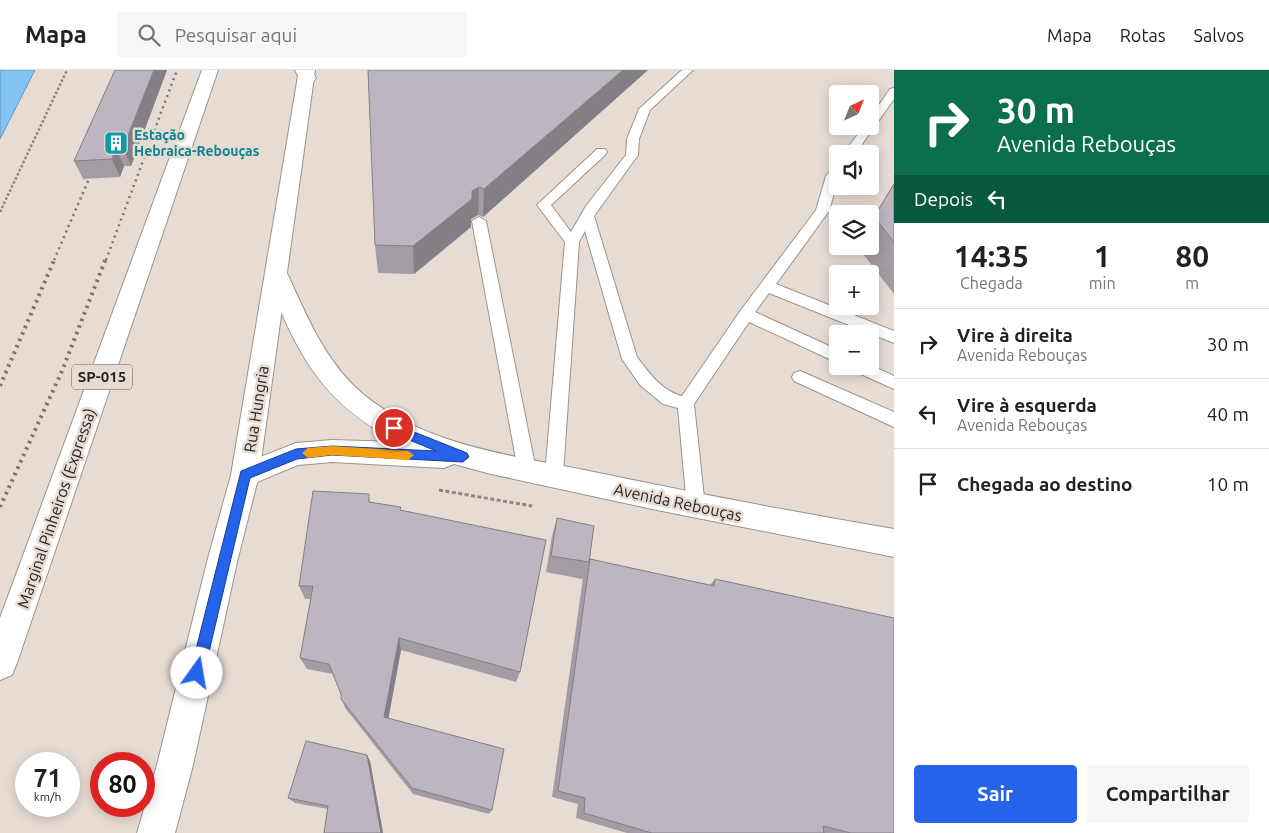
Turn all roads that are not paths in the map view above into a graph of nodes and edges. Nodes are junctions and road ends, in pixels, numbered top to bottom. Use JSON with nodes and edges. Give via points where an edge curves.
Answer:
{"nodes":[{"id":1,"x":210,"y":70,"type":"edge"},
{"id":2,"x":685,"y":71,"type":"edge"},
{"id":3,"x":306,"y":73,"type":"edge"},
{"id":4,"x":894,"y":91,"type":"edge"},
{"id":5,"x":879,"y":113,"type":"edge"},
{"id":6,"x":600,"y":152,"type":"dead end"},
{"id":7,"x":829,"y":186,"type":"edge"},
{"id":8,"x":587,"y":216,"type":"junction"},
{"id":9,"x":478,"y":221,"type":"dead end"},
{"id":10,"x":572,"y":242,"type":"junction"},
{"id":11,"x":277,"y":276,"type":"junction"},
{"id":12,"x":766,"y":286,"type":"junction"},
{"id":13,"x":746,"y":314,"type":"junction"},
{"id":14,"x":894,"y":337,"type":"edge"},
{"id":15,"x":829,"y":353,"type":"edge"},
{"id":16,"x":877,"y":375,"type":"edge"},
{"id":17,"x":800,"y":377,"type":"dead end"},
{"id":18,"x":894,"y":383,"type":"edge"},
{"id":19,"x":686,"y":403,"type":"junction"},
{"id":20,"x":894,"y":420,"type":"edge"},
{"id":21,"x":463,"y":457,"type":"junction"},
{"id":22,"x":527,"y":470,"type":"junction"},
{"id":23,"x":245,"y":475,"type":"junction"},
{"id":24,"x":554,"y":475,"type":"junction"},
{"id":25,"x":696,"y":507,"type":"junction"},
{"id":26,"x":894,"y":544,"type":"edge"},
{"id":27,"x":0,"y":663,"type":"edge"},
{"id":28,"x":156,"y":833,"type":"edge"}],
"edges":[{"from":1,"to":27,"type":"main road","name":"Marginal Pinheiros (Expressa)","number":"SP-015"},
{"from":2,"to":8,"type":"lane","via":[[645,109],[633,139],[632,155]]},
{"from":3,"to":11,"type":"main road","name":"Rua Hungria"},
{"from":4,"to":5,"type":"lane"},
{"from":6,"to":10,"type":"lane","via":[[544,205]]},
{"from":7,"to":12,"type":"lane","via":[[822,211]]},
{"from":8,"to":10,"type":"lane"},
{"from":8,"to":19,"type":"lane","via":[[630,359],[646,381],[669,399]]},
{"from":9,"to":22,"type":"lane"},
{"from":10,"to":24,"type":"lane"},
{"from":11,"to":21,"type":"main road","name":"Avenida Rebouças","via":[[310,348],[354,402],[382,423]]},
{"from":11,"to":23,"type":"main road","name":"Rua Hungria"},
{"from":12,"to":13,"type":"lane"},
{"from":12,"to":14,"type":"lane"},
{"from":13,"to":15,"type":"lane"},
{"from":13,"to":19,"type":"lane"},
{"from":16,"to":18,"type":"lane"},
{"from":17,"to":20,"type":"lane"},
{"from":19,"to":25,"type":"lane"},
{"from":21,"to":22,"type":"main road","name":"Avenida Rebouças"},
{"from":21,"to":23,"type":"main road","name":"Avenida Rebouças","via":[[332,451],[296,454]]},
{"from":22,"to":24,"type":"main road","name":"Avenida Rebouças"},
{"from":23,"to":28,"type":"main road","name":"Rua Hungria"},
{"from":24,"to":25,"type":"main road","name":"Avenida Rebouças"},
{"from":25,"to":26,"type":"main road","name":"Avenida Rebouças"}]}
